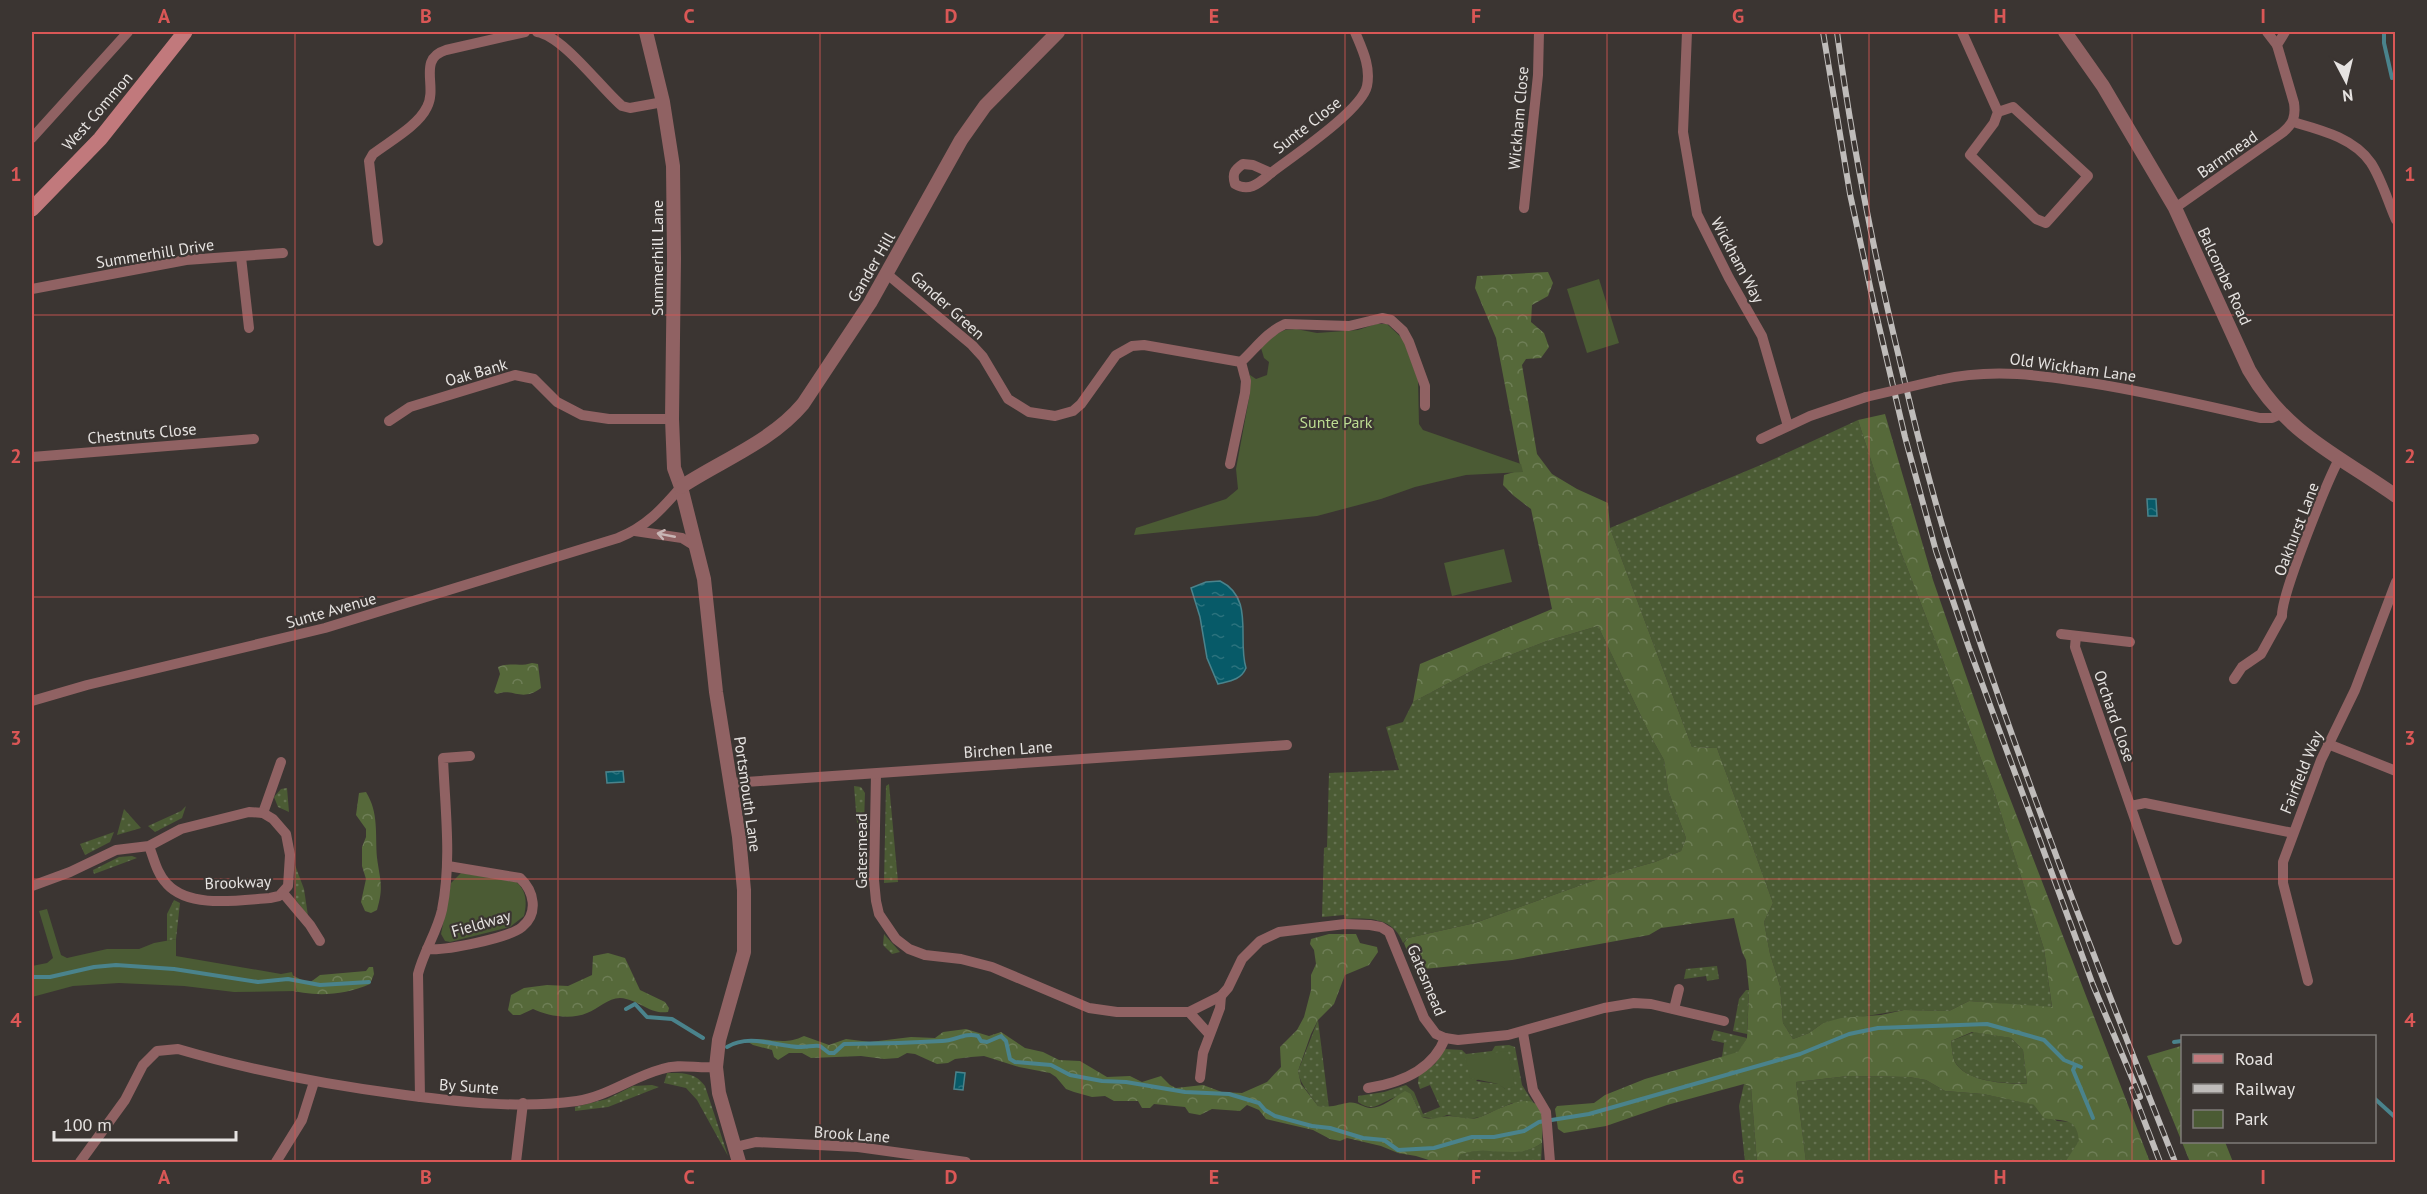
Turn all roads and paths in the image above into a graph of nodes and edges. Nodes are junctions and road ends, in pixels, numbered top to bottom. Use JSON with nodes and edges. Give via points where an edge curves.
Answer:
{"nodes":[{"id":1,"x":128,"y":32,"type":"edge"},
{"id":2,"x":185,"y":32,"type":"edge"},
{"id":3,"x":525,"y":32,"type":"edge"},
{"id":4,"x":537,"y":32,"type":"edge"},
{"id":5,"x":646,"y":32,"type":"edge"},
{"id":6,"x":1058,"y":32,"type":"edge"},
{"id":7,"x":1356,"y":32,"type":"edge"},
{"id":8,"x":1539,"y":32,"type":"edge"},
{"id":9,"x":1687,"y":32,"type":"edge"},
{"id":10,"x":1962,"y":32,"type":"edge"},
{"id":11,"x":2065,"y":32,"type":"edge"},
{"id":12,"x":2267,"y":32,"type":"edge"},
{"id":13,"x":2285,"y":32,"type":"edge"},
{"id":14,"x":2277,"y":45,"type":"junction"},
{"id":15,"x":663,"y":102,"type":"junction"},
{"id":16,"x":1998,"y":112,"type":"junction"},
{"id":17,"x":2293,"y":122,"type":"junction"},
{"id":18,"x":32,"y":138,"type":"edge"},
{"id":19,"x":1271,"y":173,"type":"dead end"},
{"id":20,"x":1524,"y":208,"type":"dead end"},
{"id":21,"x":2175,"y":208,"type":"junction"},
{"id":22,"x":32,"y":209,"type":"edge"},
{"id":23,"x":2396,"y":220,"type":"edge"},
{"id":24,"x":378,"y":241,"type":"dead end"},
{"id":25,"x":283,"y":253,"type":"dead end"},
{"id":26,"x":241,"y":256,"type":"junction"},
{"id":27,"x":888,"y":274,"type":"junction"},
{"id":28,"x":32,"y":289,"type":"edge"},
{"id":29,"x":249,"y":327,"type":"dead end"},
{"id":30,"x":1241,"y":362,"type":"junction"},
{"id":31,"x":1425,"y":406,"type":"dead end"},
{"id":32,"x":2281,"y":414,"type":"junction"},
{"id":33,"x":672,"y":419,"type":"junction"},
{"id":34,"x":389,"y":421,"type":"dead end"},
{"id":35,"x":1788,"y":426,"type":"junction"},
{"id":36,"x":254,"y":439,"type":"dead end"},
{"id":37,"x":1761,"y":439,"type":"dead end"},
{"id":38,"x":32,"y":457,"type":"edge"},
{"id":39,"x":2339,"y":459,"type":"junction"},
{"id":40,"x":1230,"y":464,"type":"dead end"},
{"id":41,"x":681,"y":487,"type":"junction"},
{"id":42,"x":2396,"y":496,"type":"edge"},
{"id":43,"x":635,"y":531,"type":"junction"},
{"id":44,"x":695,"y":546,"type":"junction"},
{"id":45,"x":2396,"y":582,"type":"edge"},
{"id":46,"x":2061,"y":634,"type":"dead end"},
{"id":47,"x":2076,"y":636,"type":"junction"},
{"id":48,"x":2130,"y":642,"type":"dead end"},
{"id":49,"x":2234,"y":680,"type":"dead end"},
{"id":50,"x":32,"y":701,"type":"edge"},
{"id":51,"x":2328,"y":744,"type":"junction"},
{"id":52,"x":1287,"y":745,"type":"dead end"},
{"id":53,"x":470,"y":756,"type":"dead end"},
{"id":54,"x":281,"y":762,"type":"dead end"},
{"id":55,"x":2396,"y":771,"type":"edge"},
{"id":56,"x":876,"y":774,"type":"junction"},
{"id":57,"x":731,"y":783,"type":"junction"},
{"id":58,"x":2131,"y":806,"type":"junction"},
{"id":59,"x":262,"y":813,"type":"junction"},
{"id":60,"x":2293,"y":833,"type":"junction"},
{"id":61,"x":149,"y":846,"type":"junction"},
{"id":62,"x":448,"y":866,"type":"junction"},
{"id":63,"x":32,"y":886,"type":"edge"},
{"id":64,"x":284,"y":893,"type":"junction"},
{"id":65,"x":2177,"y":940,"type":"dead end"},
{"id":66,"x":320,"y":941,"type":"dead end"},
{"id":67,"x":427,"y":949,"type":"junction"},
{"id":68,"x":2308,"y":981,"type":"dead end"},
{"id":69,"x":1679,"y":989,"type":"dead end"},
{"id":70,"x":1221,"y":996,"type":"junction"},
{"id":71,"x":1674,"y":1009,"type":"junction"},
{"id":72,"x":1189,"y":1012,"type":"junction"},
{"id":73,"x":1724,"y":1022,"type":"dead end"},
{"id":74,"x":1523,"y":1032,"type":"junction"},
{"id":75,"x":1209,"y":1034,"type":"junction"},
{"id":76,"x":1445,"y":1038,"type":"junction"},
{"id":77,"x":716,"y":1067,"type":"junction"},
{"id":78,"x":1200,"y":1078,"type":"dead end"},
{"id":79,"x":314,"y":1082,"type":"junction"},
{"id":80,"x":1368,"y":1088,"type":"dead end"},
{"id":81,"x":420,"y":1097,"type":"junction"},
{"id":82,"x":523,"y":1103,"type":"junction"},
{"id":83,"x":735,"y":1147,"type":"junction"},
{"id":84,"x":80,"y":1162,"type":"edge"},
{"id":85,"x":276,"y":1162,"type":"edge"},
{"id":86,"x":516,"y":1162,"type":"edge"},
{"id":87,"x":739,"y":1162,"type":"edge"},
{"id":88,"x":966,"y":1162,"type":"edge"},
{"id":89,"x":1550,"y":1162,"type":"edge"}],
"edges":[{"from":1,"to":18,"type":"street"},
{"from":2,"to":22,"type":"main road","name":"West Common","via":[[100,139]]},
{"from":3,"to":24,"type":"street","via":[[435,55],[429,65],[431,88],[427,107],[420,118],[369,161]]},
{"from":4,"to":15,"type":"street","via":[[557,41],[622,106]]},
{"from":5,"to":15,"type":"street","name":"Summerhill Lane"},
{"from":6,"to":27,"type":"street","name":"Gander Hill","via":[[985,106],[961,140]]},
{"from":7,"to":19,"type":"street","name":"Sunte Close","via":[[1368,64],[1364,95]]},
{"from":8,"to":20,"type":"street","name":"Wickham Close"},
{"from":9,"to":35,"type":"street","name":"Wickham Way","via":[[1683,132],[1697,214],[1762,336]]},
{"from":10,"to":16,"type":"street"},
{"from":11,"to":21,"type":"street","name":"Balcombe Road","via":[[2103,86]]},
{"from":12,"to":14,"type":"street"},
{"from":13,"to":14,"type":"street"},
{"from":14,"to":17,"type":"street","via":[[2294,103]]},
{"from":15,"to":33,"type":"street","name":"Summerhill Lane","via":[[673,166]]},
{"from":16,"to":16,"type":"street","via":[[2013,108],[2088,176],[2046,223],[2036,219],[1970,155]]},
{"from":17,"to":21,"type":"street","name":"Barnmead"},
{"from":17,"to":23,"type":"street","via":[[2344,139],[2365,155]]},
{"from":21,"to":32,"type":"street","name":"Balcombe Road","via":[[2249,370]]},
{"from":25,"to":26,"type":"street","name":"Summerhill Drive"},
{"from":26,"to":28,"type":"street","name":"Summerhill Drive","via":[[186,260]]},
{"from":26,"to":29,"type":"street"},
{"from":27,"to":30,"type":"street","name":"Gander Green","via":[[972,345],[1008,399],[1029,412],[1055,416],[1073,411],[1116,355],[1132,346]]},
{"from":27,"to":41,"type":"street","name":"Gander Hill","via":[[835,359],[791,419]]},
{"from":30,"to":31,"type":"street","via":[[1260,341],[1286,324],[1349,326],[1382,318],[1391,320],[1409,342],[1425,386]]},
{"from":30,"to":40,"type":"street","via":[[1245,393]]},
{"from":32,"to":35,"type":"street","name":"Old Wickham Lane","bridge":true,"via":[[2260,418],[2122,388],[2014,372],[1986,372],[1866,397]]},
{"from":32,"to":39,"type":"street","name":"Balcombe Road"},
{"from":33,"to":34,"type":"street","name":"Oak Bank","via":[[609,420],[582,415],[557,402],[534,380],[515,375],[410,407]]},
{"from":33,"to":41,"type":"street","name":"Summerhill Lane","via":[[674,468]]},
{"from":35,"to":37,"type":"street","name":"Old Wickham Lane"},
{"from":36,"to":38,"type":"street","name":"Chestnuts Close"},
{"from":39,"to":42,"type":"street","name":"Balcombe Road"},
{"from":39,"to":49,"type":"street","name":"Oakhurst Lane","via":[[2282,616],[2261,654],[2242,667]]},
{"from":41,"to":43,"type":"street","name":"Sunte Avenue","via":[[654,517]]},
{"from":41,"to":44,"type":"street","name":"Portsmouth Lane"},
{"from":44,"to":43,"type":"street","name":"Sunte Avenue","one_way":true,"via":[[682,538]]},
{"from":43,"to":50,"type":"street","name":"Sunte Avenue","via":[[325,628]]},
{"from":44,"to":57,"type":"street","name":"Portsmouth Lane","via":[[704,579]]},
{"from":45,"to":51,"type":"street","name":"Fairfield Way","via":[[2355,690]]},
{"from":46,"to":47,"type":"street"},
{"from":47,"to":48,"type":"street"},
{"from":47,"to":58,"type":"street","name":"Orchard Close","via":[[2075,647]]},
{"from":51,"to":55,"type":"street"},
{"from":51,"to":60,"type":"street","name":"Fairfield Way"},
{"from":52,"to":56,"type":"street","name":"Birchen Lane"},
{"from":53,"to":62,"type":"street","name":"Fieldway","via":[[443,759]]},
{"from":54,"to":59,"type":"street"},
{"from":56,"to":57,"type":"street","name":"Birchen Lane"},
{"from":56,"to":72,"type":"street","name":"Gatesmead","via":[[876,900],[879,914],[896,939],[909,949],[992,967],[1089,1008]]},
{"from":57,"to":77,"type":"street","name":"Portsmouth Lane","via":[[744,890],[744,952],[719,1040]]},
{"from":58,"to":60,"type":"street","via":[[2145,803]]},
{"from":58,"to":65,"type":"street","name":"Orchard Close"},
{"from":59,"to":61,"type":"street","via":[[249,812],[181,828]]},
{"from":59,"to":64,"type":"street","name":"Brookway","via":[[286,834],[290,879]]},
{"from":60,"to":68,"type":"street","name":"Fairfield Way","via":[[2283,862],[2283,883]]},
{"from":61,"to":63,"type":"street","via":[[116,850]]},
{"from":61,"to":64,"type":"street","name":"Brookway","via":[[159,874],[186,897],[236,900]]},
{"from":62,"to":67,"type":"street","name":"Fieldway","via":[[439,924]]},
{"from":62,"to":67,"type":"street","name":"Fieldway","via":[[520,878],[531,892],[533,910],[528,921],[510,934],[446,949]]},
{"from":64,"to":66,"type":"street","name":"Brookway"},
{"from":67,"to":81,"type":"street","name":"Fieldway","via":[[417,986]]},
{"from":69,"to":71,"type":"street"},
{"from":70,"to":72,"type":"street","name":"Gatesmead"},
{"from":70,"to":75,"type":"street","name":"Gatesmead"},
{"from":70,"to":76,"type":"street","name":"Gatesmead","via":[[1242,959],[1270,935],[1318,926],[1381,927],[1389,932],[1424,1018],[1436,1034]]},
{"from":71,"to":73,"type":"street","name":"Gatesmead"},
{"from":71,"to":74,"type":"street","name":"Gatesmead","via":[[1651,1004],[1619,1005]]},
{"from":72,"to":75,"type":"street"},
{"from":74,"to":76,"type":"street","name":"Gatesmead"},
{"from":74,"to":89,"type":"street","via":[[1533,1090],[1546,1112]]},
{"from":75,"to":78,"type":"street","name":"Gatesmead"},
{"from":76,"to":80,"type":"street","via":[[1430,1063],[1393,1083]]},
{"from":77,"to":82,"type":"street","name":"By Sunte","via":[[664,1068],[597,1097]]},
{"from":77,"to":83,"type":"street","name":"Portsmouth Lane"},
{"from":79,"to":81,"type":"street","name":"By Sunte"},
{"from":79,"to":84,"type":"street","name":"By Sunte","via":[[178,1049],[157,1051],[142,1065],[125,1100]]},
{"from":79,"to":85,"type":"street","via":[[302,1120]]},
{"from":81,"to":82,"type":"street","name":"By Sunte"},
{"from":82,"to":86,"type":"street"},
{"from":83,"to":87,"type":"street","name":"Portsmouth Lane"},
{"from":83,"to":88,"type":"street","name":"Brook Lane","via":[[765,1142],[858,1147]]}]}
